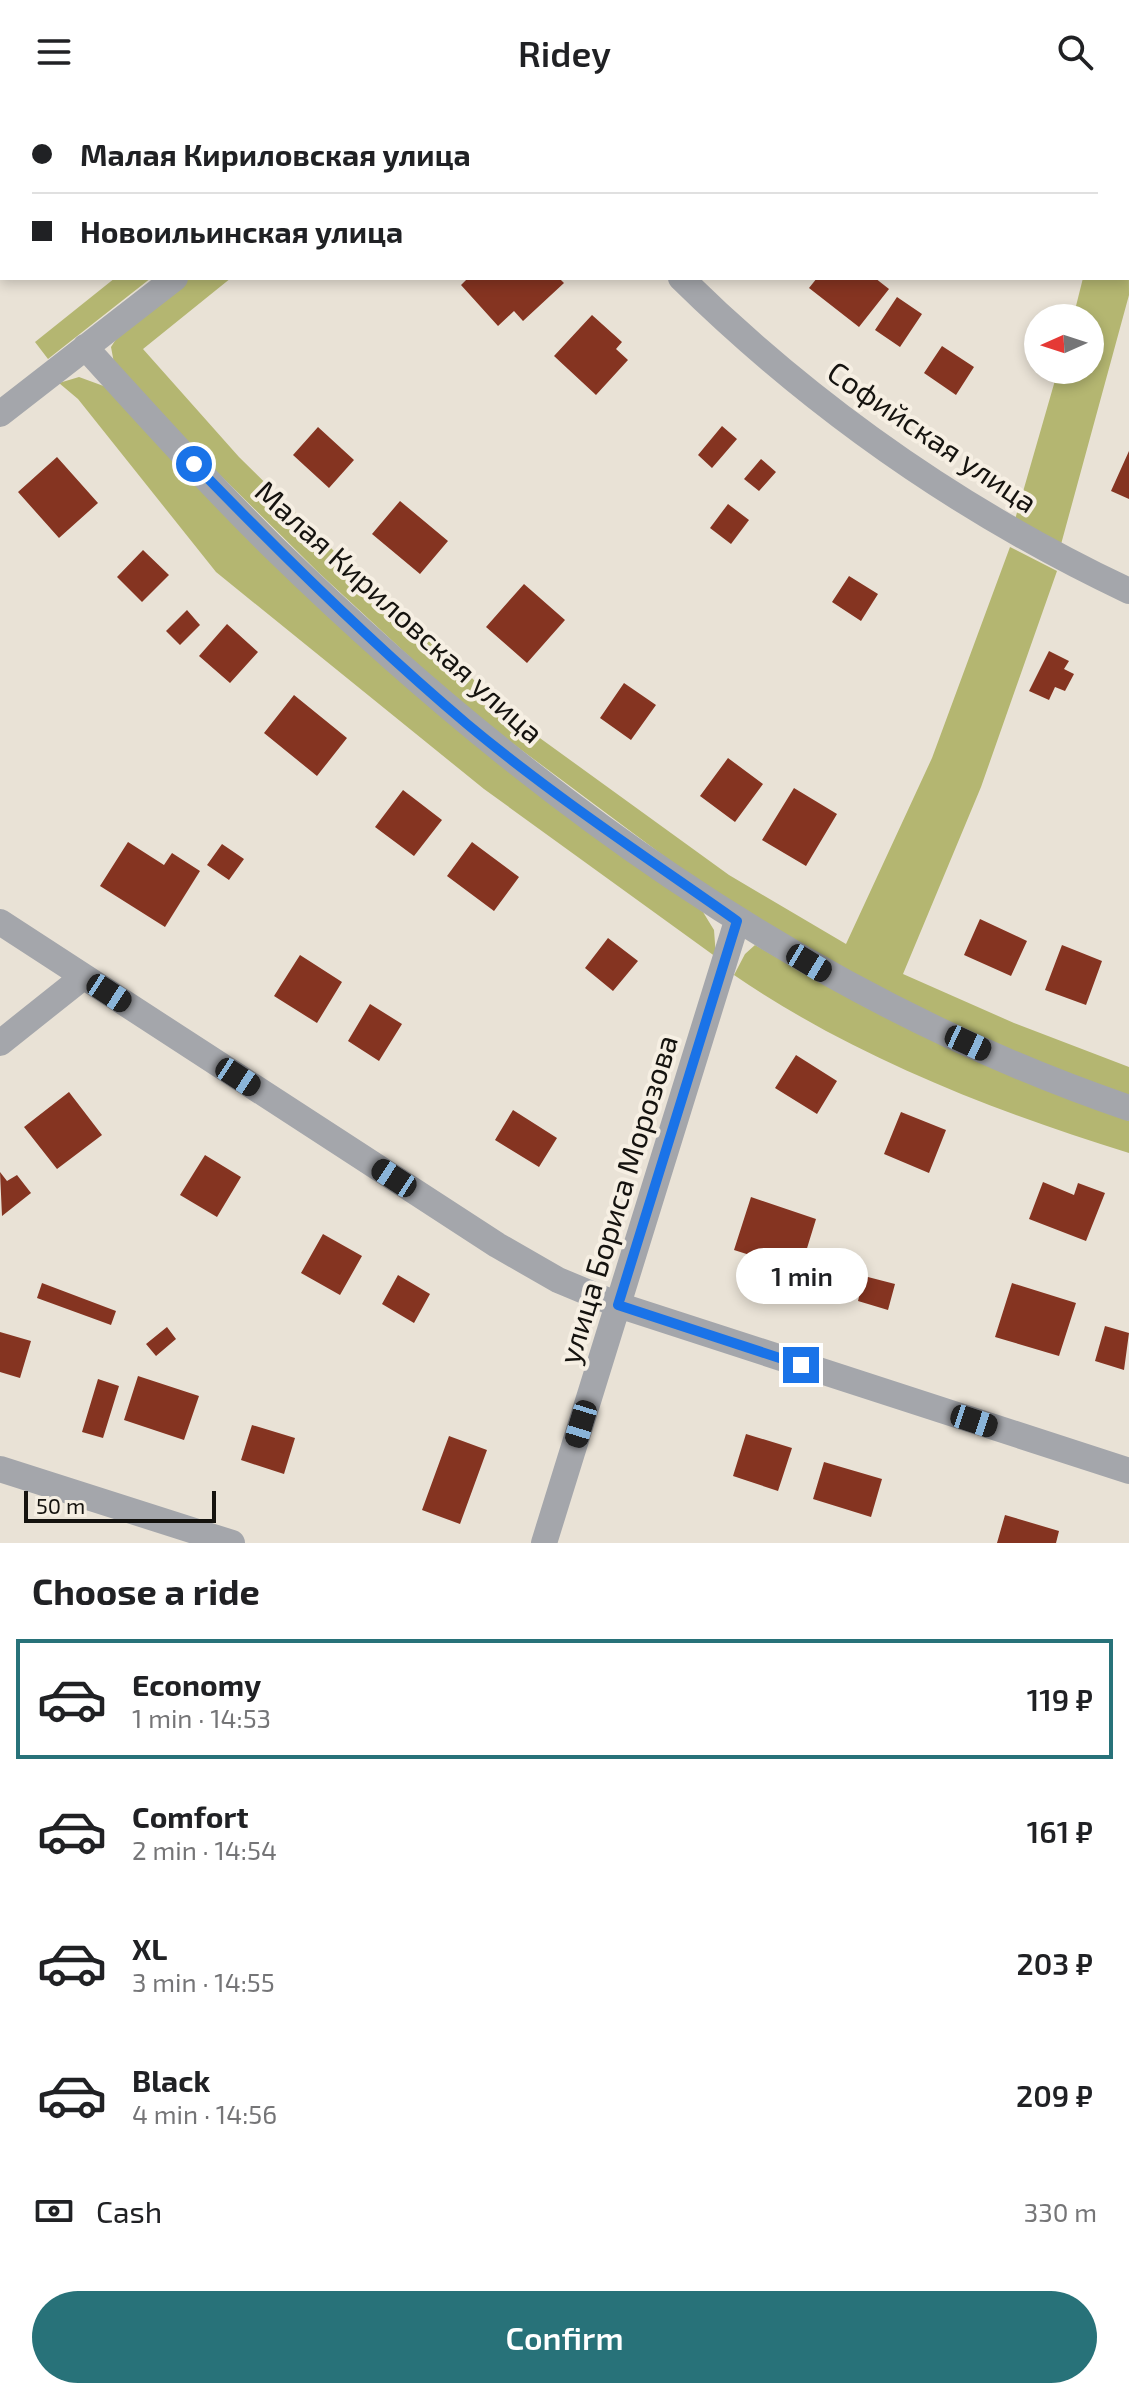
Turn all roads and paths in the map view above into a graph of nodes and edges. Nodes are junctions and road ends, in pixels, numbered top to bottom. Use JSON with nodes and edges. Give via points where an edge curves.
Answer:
{"nodes":[{"id":1,"x":172,"y":280,"type":"edge"},
{"id":2,"x":683,"y":280,"type":"edge"},
{"id":3,"x":85,"y":347,"type":"junction"},
{"id":4,"x":0,"y":414,"type":"edge"},
{"id":5,"x":1129,"y":591,"type":"edge"},
{"id":6,"x":737,"y":921,"type":"junction"},
{"id":7,"x":0,"y":922,"type":"edge"},
{"id":8,"x":83,"y":977,"type":"junction"},
{"id":9,"x":0,"y":1043,"type":"edge"},
{"id":10,"x":1129,"y":1108,"type":"edge"},
{"id":11,"x":618,"y":1305,"type":"junction"},
{"id":12,"x":0,"y":1469,"type":"edge"},
{"id":13,"x":1129,"y":1471,"type":"edge"},
{"id":14,"x":232,"y":1543,"type":"edge"},
{"id":15,"x":544,"y":1543,"type":"edge"}],
"edges":[{"from":1,"to":3,"type":"street"},
{"from":2,"to":5,"type":"street","name":"Софийская улица","via":[[849,426],[970,507]]},
{"from":3,"to":4,"type":"street"},
{"from":3,"to":6,"type":"street","name":"Малая Кириловская улица","via":[[275,548],[468,724]]},
{"from":6,"to":10,"type":"street","name":"Малая Кириловская улица","via":[[857,992],[1052,1082]]},
{"from":6,"to":11,"type":"street","name":"улица Бориса Морозова"},
{"from":7,"to":8,"type":"street"},
{"from":8,"to":9,"type":"street"},
{"from":8,"to":11,"type":"street","via":[[497,1245],[558,1280]]},
{"from":11,"to":13,"type":"street"},
{"from":11,"to":15,"type":"street","name":"улица Бориса Морозова"},
{"from":12,"to":14,"type":"street"}]}
